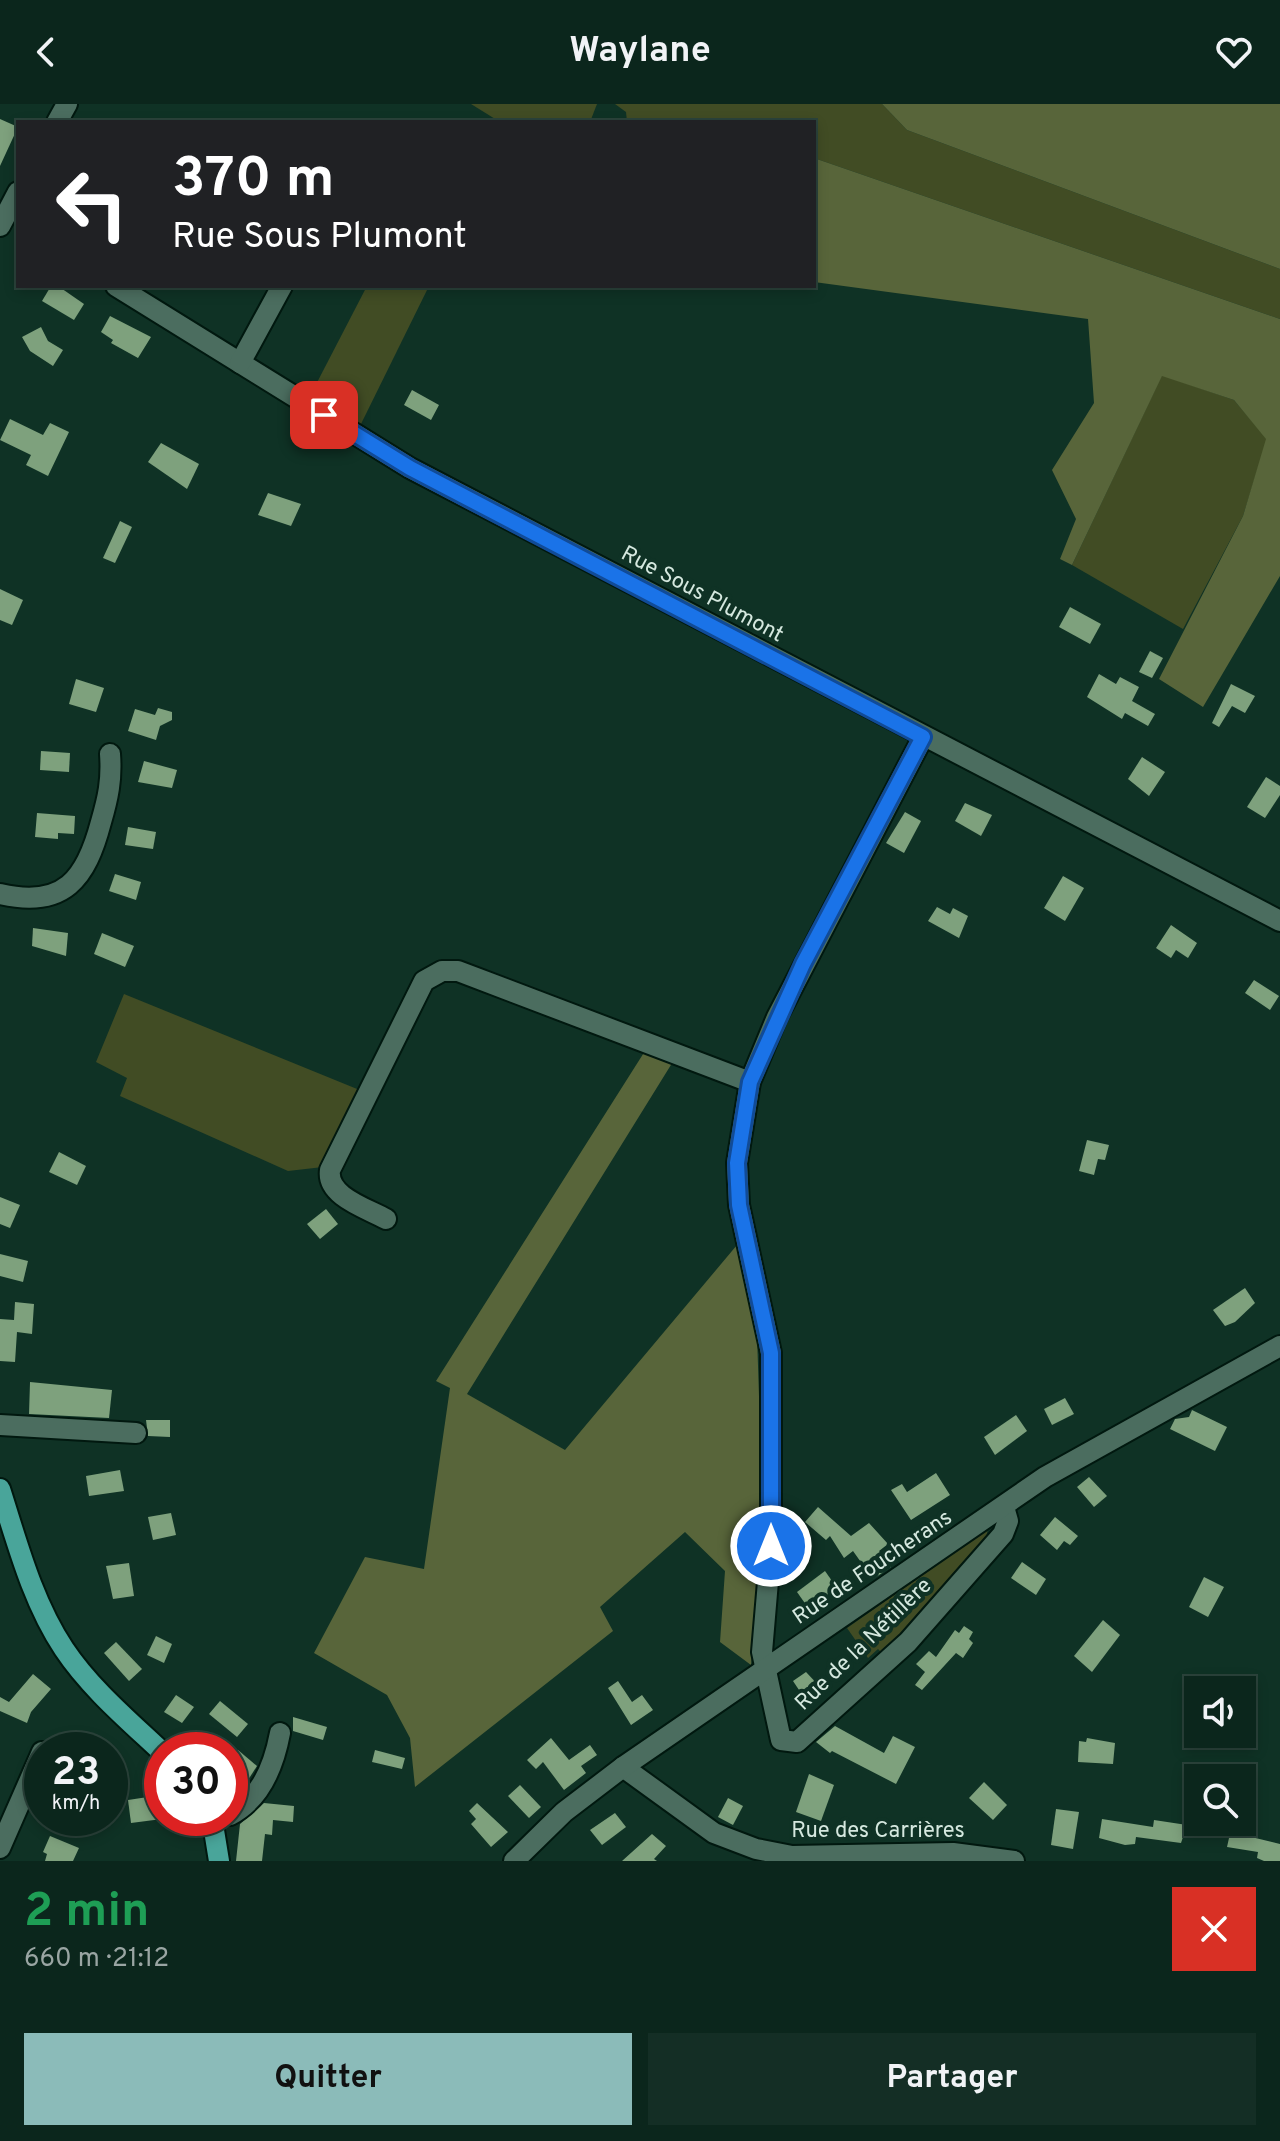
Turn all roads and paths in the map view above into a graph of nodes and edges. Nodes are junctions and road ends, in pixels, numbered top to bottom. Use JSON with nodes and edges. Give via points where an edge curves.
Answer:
{"nodes":[{"id":1,"x":16,"y":196,"type":"edge"},
{"id":2,"x":5,"y":221,"type":"edge"},
{"id":3,"x":119,"y":288,"type":"edge"},
{"id":4,"x":281,"y":288,"type":"edge"},
{"id":5,"x":240,"y":363,"type":"junction"},
{"id":6,"x":923,"y":737,"type":"junction"},
{"id":7,"x":110,"y":754,"type":"dead end"},
{"id":8,"x":0,"y":894,"type":"edge"},
{"id":9,"x":1280,"y":921,"type":"edge"},
{"id":10,"x":750,"y":1082,"type":"junction"},
{"id":11,"x":386,"y":1219,"type":"dead end"},
{"id":12,"x":1280,"y":1346,"type":"edge"},
{"id":13,"x":0,"y":1425,"type":"edge"},
{"id":14,"x":136,"y":1433,"type":"dead end"},
{"id":15,"x":0,"y":1489,"type":"edge"},
{"id":16,"x":1004,"y":1507,"type":"junction"},
{"id":17,"x":765,"y":1668,"type":"junction"},
{"id":18,"x":280,"y":1733,"type":"dead end"},
{"id":19,"x":144,"y":1735,"type":"edge"},
{"id":20,"x":623,"y":1767,"type":"junction"},
{"id":21,"x":24,"y":1793,"type":"edge"},
{"id":22,"x":248,"y":1801,"type":"edge"},
{"id":23,"x":218,"y":1836,"type":"edge"},
{"id":24,"x":0,"y":1848,"type":"edge"},
{"id":25,"x":219,"y":1861,"type":"edge"},
{"id":26,"x":514,"y":1861,"type":"edge"},
{"id":27,"x":1014,"y":1861,"type":"edge"}],
"edges":[{"from":1,"to":2,"type":"street"},
{"from":3,"to":5,"type":"street","name":"Rue Sous Plumont"},
{"from":4,"to":5,"type":"street"},
{"from":5,"to":6,"type":"street","name":"Rue Sous Plumont","via":[[410,468]]},
{"from":6,"to":9,"type":"street","name":"Rue Sous Plumont"},
{"from":6,"to":10,"type":"street","via":[[803,964]]},
{"from":7,"to":8,"type":"street","via":[[113,782],[86,868],[50,896]]},
{"from":10,"to":11,"type":"street","via":[[458,971],[442,971],[424,981],[330,1170],[335,1191]]},
{"from":10,"to":17,"type":"street","via":[[737,1163],[739,1205],[771,1353]]},
{"from":12,"to":16,"type":"street","name":"Rue de Foucherans","via":[[1076,1457]]},
{"from":13,"to":14,"type":"street"},
{"from":15,"to":19,"type":"main road","via":[[36,1595],[64,1649]]},
{"from":16,"to":17,"type":"street","name":"Rue de Foucherans"},
{"from":16,"to":17,"type":"street","name":"Rue de la Nétillère","via":[[1008,1521],[1003,1534],[931,1617],[797,1742],[786,1743],[777,1734]]},
{"from":17,"to":20,"type":"street","name":"Rue de Foucherans"},
{"from":18,"to":22,"type":"street","via":[[274,1765]]},
{"from":20,"to":26,"type":"street","name":"Rue de Foucherans","via":[[564,1812]]},
{"from":20,"to":27,"type":"street","name":"Rue des Carrières","via":[[704,1827],[756,1849],[792,1856],[953,1853]]},
{"from":21,"to":24,"type":"street"},
{"from":23,"to":25,"type":"main road"}]}
